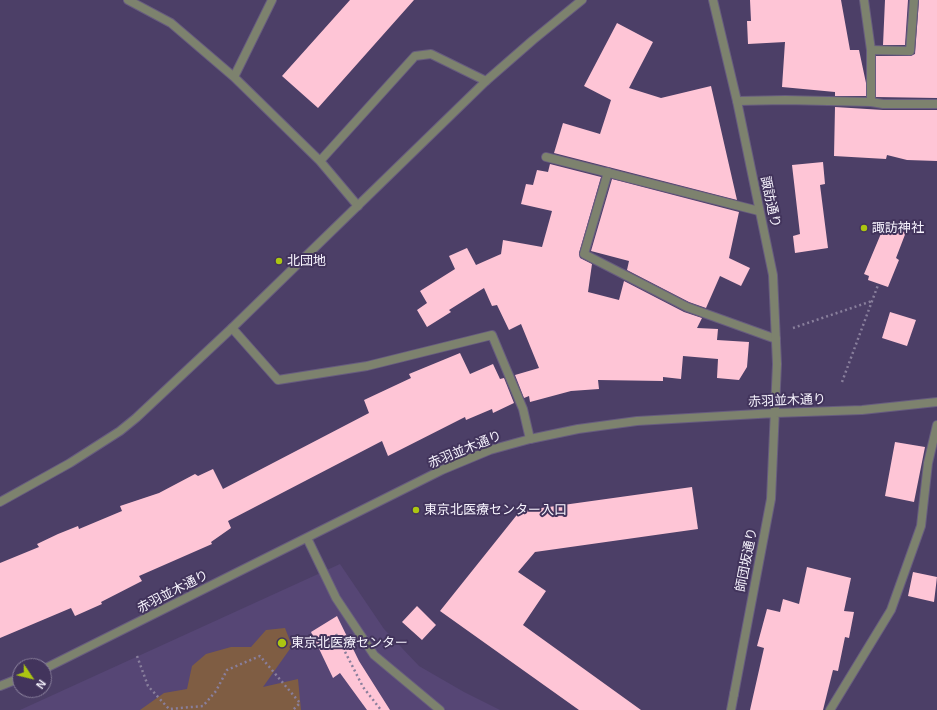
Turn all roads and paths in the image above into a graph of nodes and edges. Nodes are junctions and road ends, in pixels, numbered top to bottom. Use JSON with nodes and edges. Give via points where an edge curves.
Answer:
{"nodes":[{"id":1,"x":128,"y":0,"type":"edge"},
{"id":2,"x":272,"y":0,"type":"edge"},
{"id":3,"x":582,"y":0,"type":"edge"},
{"id":4,"x":713,"y":0,"type":"edge"},
{"id":5,"x":864,"y":0,"type":"edge"},
{"id":6,"x":914,"y":0,"type":"edge"},
{"id":7,"x":138,"y":2,"type":"edge"},
{"id":8,"x":871,"y":50,"type":"junction"},
{"id":9,"x":234,"y":77,"type":"junction"},
{"id":10,"x":486,"y":81,"type":"junction"},
{"id":11,"x":737,"y":102,"type":"junction"},
{"id":12,"x":871,"y":102,"type":"junction"},
{"id":13,"x":937,"y":104,"type":"edge"},
{"id":14,"x":546,"y":157,"type":"dead end"},
{"id":15,"x":320,"y":161,"type":"junction"},
{"id":16,"x":608,"y":172,"type":"junction"},
{"id":17,"x":358,"y":206,"type":"junction"},
{"id":18,"x":759,"y":211,"type":"junction"},
{"id":19,"x":878,"y":285,"type":"dead end"},
{"id":20,"x":872,"y":301,"type":"junction"},
{"id":21,"x":232,"y":328,"type":"junction"},
{"id":22,"x":793,"y":328,"type":"dead end"},
{"id":23,"x":776,"y":339,"type":"junction"},
{"id":24,"x":842,"y":382,"type":"dead end"},
{"id":25,"x":937,"y":402,"type":"edge"},
{"id":26,"x":775,"y":413,"type":"junction"},
{"id":27,"x":937,"y":425,"type":"edge"},
{"id":28,"x":530,"y":439,"type":"junction"},
{"id":29,"x":0,"y":502,"type":"edge"},
{"id":30,"x":307,"y":538,"type":"junction"},
{"id":31,"x":336,"y":634,"type":"dead end"},
{"id":32,"x":137,"y":656,"type":"dead end"},
{"id":33,"x":52,"y":664,"type":"edge"},
{"id":34,"x":12,"y":681,"type":"edge"},
{"id":35,"x":0,"y":686,"type":"edge"},
{"id":36,"x":293,"y":710,"type":"edge"},
{"id":37,"x":381,"y":710,"type":"edge"},
{"id":38,"x":440,"y":710,"type":"edge"},
{"id":39,"x":731,"y":710,"type":"edge"},
{"id":40,"x":830,"y":710,"type":"edge"}],
"edges":[{"from":1,"to":7,"type":"street"},
{"from":2,"to":9,"type":"street"},
{"from":3,"to":10,"type":"street"},
{"from":4,"to":11,"type":"street","name":"諏訪通り"},
{"from":5,"to":8,"type":"street"},
{"from":6,"to":8,"type":"street","via":[[910,51]]},
{"from":7,"to":9,"type":"street","via":[[171,23]]},
{"from":8,"to":12,"type":"street"},
{"from":9,"to":15,"type":"street"},
{"from":10,"to":15,"type":"street","via":[[431,54],[415,56]]},
{"from":10,"to":17,"type":"street"},
{"from":11,"to":12,"type":"street"},
{"from":11,"to":18,"type":"street","name":"諏訪通り"},
{"from":12,"to":13,"type":"street"},
{"from":14,"to":16,"type":"street"},
{"from":15,"to":17,"type":"street"},
{"from":16,"to":18,"type":"street"},
{"from":16,"to":23,"type":"street","via":[[584,254],[687,307]]},
{"from":17,"to":21,"type":"street"},
{"from":18,"to":23,"type":"street","name":"諏訪通り","via":[[774,275]]},
{"from":19,"to":20,"type":"path"},
{"from":20,"to":22,"type":"path"},
{"from":20,"to":24,"type":"path"},
{"from":21,"to":28,"type":"street","via":[[278,380],[367,366],[492,336],[523,409]]},
{"from":21,"to":29,"type":"street","via":[[170,388],[120,431],[70,463]]},
{"from":23,"to":26,"type":"street","name":"諏訪通り"},
{"from":25,"to":26,"type":"street","name":"赤羽並木通り","via":[[862,410]]},
{"from":26,"to":28,"type":"street","name":"赤羽並木通り","via":[[638,422],[578,429]]},
{"from":26,"to":39,"type":"street","name":"師団坂通り","via":[[771,499]]},
{"from":27,"to":40,"type":"street","via":[[928,463],[921,526],[891,610]]},
{"from":28,"to":30,"type":"street","name":"赤羽並木通り","via":[[490,450],[442,470]]},
{"from":30,"to":33,"type":"street","name":"赤羽並木通り"},
{"from":30,"to":38,"type":"street","via":[[336,598],[374,655]]},
{"from":31,"to":37,"type":"path","via":[[363,687]]},
{"from":32,"to":36,"type":"path","via":[[148,686],[169,708],[203,706],[216,691],[227,670],[260,656],[300,703]]},
{"from":34,"to":35,"type":"street"}]}
